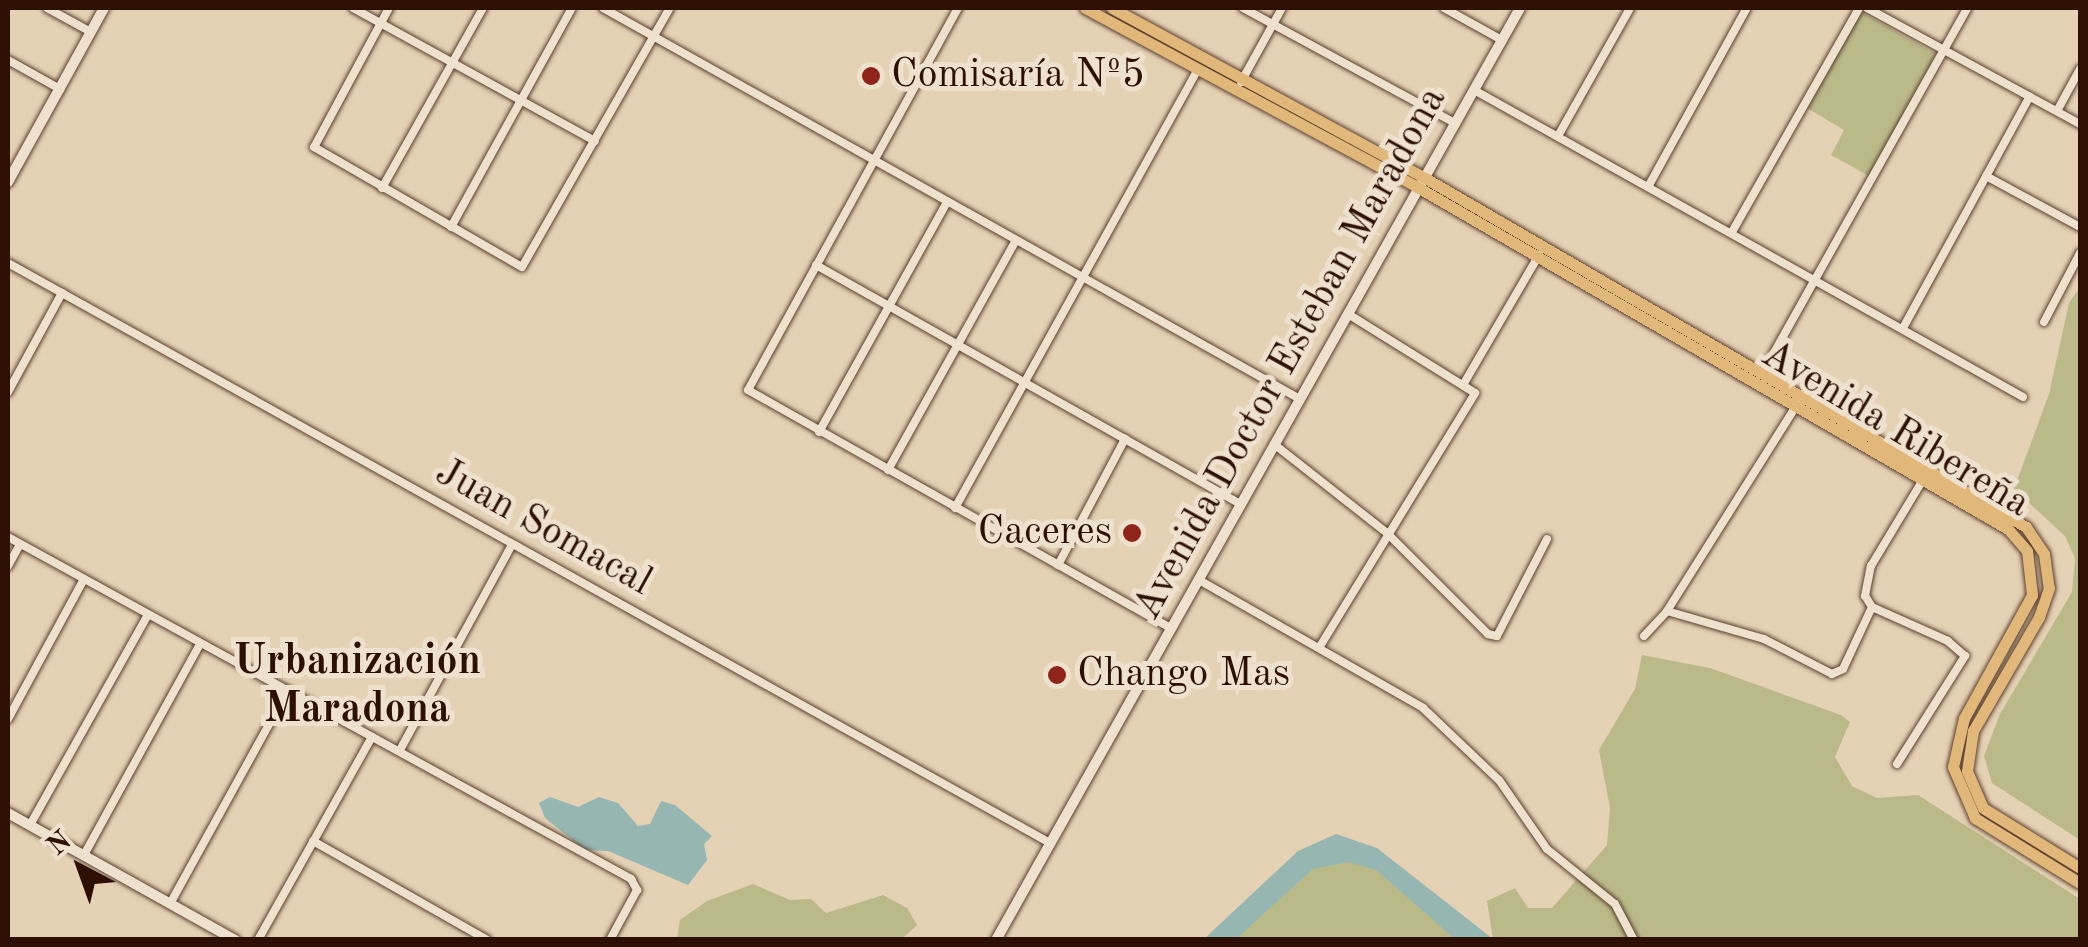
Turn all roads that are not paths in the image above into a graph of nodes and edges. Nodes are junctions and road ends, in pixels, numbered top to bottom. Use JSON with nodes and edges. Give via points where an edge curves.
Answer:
{"nodes":[{"id":1,"x":47,"y":8,"type":"edge"},
{"id":2,"x":104,"y":8,"type":"edge"},
{"id":3,"x":353,"y":8,"type":"edge"},
{"id":4,"x":389,"y":8,"type":"edge"},
{"id":5,"x":483,"y":8,"type":"edge"},
{"id":6,"x":572,"y":8,"type":"edge"},
{"id":7,"x":603,"y":8,"type":"edge"},
{"id":8,"x":670,"y":8,"type":"edge"},
{"id":9,"x":958,"y":8,"type":"edge"},
{"id":10,"x":1085,"y":8,"type":"edge"},
{"id":11,"x":1112,"y":8,"type":"edge"},
{"id":12,"x":1243,"y":8,"type":"edge"},
{"id":13,"x":1282,"y":8,"type":"edge"},
{"id":14,"x":1444,"y":8,"type":"edge"},
{"id":15,"x":1520,"y":8,"type":"edge"},
{"id":16,"x":1630,"y":8,"type":"edge"},
{"id":17,"x":1747,"y":8,"type":"edge"},
{"id":18,"x":1859,"y":8,"type":"edge"},
{"id":19,"x":1867,"y":8,"type":"edge"},
{"id":20,"x":1967,"y":8,"type":"edge"},
{"id":21,"x":380,"y":23,"type":"junction"},
{"id":22,"x":1272,"y":24,"type":"junction"},
{"id":23,"x":91,"y":32,"type":"junction"},
{"id":24,"x":654,"y":36,"type":"junction"},
{"id":25,"x":1502,"y":40,"type":"junction"},
{"id":26,"x":1943,"y":50,"type":"junction"},
{"id":27,"x":8,"y":60,"type":"edge"},
{"id":28,"x":451,"y":65,"type":"junction"},
{"id":29,"x":1198,"y":68,"type":"junction"},
{"id":30,"x":2080,"y":69,"type":"edge"},
{"id":31,"x":1239,"y":84,"type":"junction"},
{"id":32,"x":60,"y":89,"type":"junction"},
{"id":33,"x":1474,"y":90,"type":"junction"},
{"id":34,"x":2030,"y":96,"type":"junction"},
{"id":35,"x":520,"y":103,"type":"junction"},
{"id":36,"x":2057,"y":111,"type":"junction"},
{"id":37,"x":1455,"y":123,"type":"junction"},
{"id":38,"x":2080,"y":124,"type":"edge"},
{"id":39,"x":1558,"y":136,"type":"junction"},
{"id":40,"x":594,"y":141,"type":"junction"},
{"id":41,"x":874,"y":160,"type":"junction"},
{"id":42,"x":11,"y":170,"type":"edge"},
{"id":43,"x":1986,"y":176,"type":"junction"},
{"id":44,"x":8,"y":182,"type":"edge"},
{"id":45,"x":1422,"y":182,"type":"junction"},
{"id":46,"x":1648,"y":186,"type":"junction"},
{"id":47,"x":382,"y":188,"type":"junction"},
{"id":48,"x":947,"y":202,"type":"junction"},
{"id":49,"x":451,"y":227,"type":"junction"},
{"id":50,"x":2080,"y":227,"type":"edge"},
{"id":51,"x":1732,"y":232,"type":"junction"},
{"id":52,"x":1016,"y":240,"type":"junction"},
{"id":53,"x":1542,"y":251,"type":"junction"},
{"id":54,"x":2080,"y":253,"type":"edge"},
{"id":55,"x":8,"y":263,"type":"edge"},
{"id":56,"x":816,"y":265,"type":"junction"},
{"id":57,"x":1083,"y":278,"type":"junction"},
{"id":58,"x":1815,"y":280,"type":"junction"},
{"id":59,"x":62,"y":292,"type":"junction"},
{"id":60,"x":890,"y":308,"type":"junction"},
{"id":61,"x":1348,"y":314,"type":"junction"},
{"id":62,"x":2044,"y":322,"type":"dead end"},
{"id":63,"x":1902,"y":328,"type":"junction"},
{"id":64,"x":958,"y":346,"type":"junction"},
{"id":65,"x":1761,"y":377,"type":"junction"},
{"id":66,"x":1024,"y":384,"type":"junction"},
{"id":67,"x":1463,"y":384,"type":"junction"},
{"id":68,"x":8,"y":392,"type":"edge"},
{"id":69,"x":2023,"y":397,"type":"dead end"},
{"id":70,"x":1300,"y":399,"type":"junction"},
{"id":71,"x":1800,"y":399,"type":"junction"},
{"id":72,"x":820,"y":432,"type":"junction"},
{"id":73,"x":1125,"y":439,"type":"junction"},
{"id":74,"x":1274,"y":444,"type":"junction"},
{"id":75,"x":888,"y":470,"type":"junction"},
{"id":76,"x":1928,"y":473,"type":"junction"},
{"id":77,"x":1242,"y":504,"type":"junction"},
{"id":78,"x":955,"y":508,"type":"junction"},
{"id":79,"x":1386,"y":532,"type":"junction"},
{"id":80,"x":8,"y":537,"type":"edge"},
{"id":81,"x":1547,"y":539,"type":"dead end"},
{"id":82,"x":20,"y":544,"type":"junction"},
{"id":83,"x":512,"y":545,"type":"junction"},
{"id":84,"x":1058,"y":565,"type":"junction"},
{"id":85,"x":8,"y":566,"type":"edge"},
{"id":86,"x":84,"y":579,"type":"junction"},
{"id":87,"x":1199,"y":580,"type":"junction"},
{"id":88,"x":1872,"y":607,"type":"junction"},
{"id":89,"x":1667,"y":611,"type":"junction"},
{"id":90,"x":148,"y":614,"type":"junction"},
{"id":91,"x":1172,"y":628,"type":"junction"},
{"id":92,"x":1644,"y":636,"type":"dead end"},
{"id":93,"x":200,"y":644,"type":"junction"},
{"id":94,"x":1320,"y":648,"type":"junction"},
{"id":95,"x":288,"y":690,"type":"junction"},
{"id":96,"x":8,"y":719,"type":"edge"},
{"id":97,"x":372,"y":737,"type":"junction"},
{"id":98,"x":400,"y":750,"type":"junction"},
{"id":99,"x":1896,"y":764,"type":"dead end"},
{"id":100,"x":8,"y":813,"type":"edge"},
{"id":101,"x":30,"y":825,"type":"junction"},
{"id":102,"x":313,"y":841,"type":"junction"},
{"id":103,"x":1050,"y":843,"type":"junction"},
{"id":104,"x":84,"y":855,"type":"junction"},
{"id":105,"x":2080,"y":868,"type":"edge"},
{"id":106,"x":2080,"y":883,"type":"edge"},
{"id":107,"x":170,"y":902,"type":"junction"},
{"id":108,"x":236,"y":940,"type":"edge"},
{"id":109,"x":258,"y":940,"type":"edge"},
{"id":110,"x":487,"y":940,"type":"edge"},
{"id":111,"x":610,"y":940,"type":"edge"},
{"id":112,"x":996,"y":940,"type":"edge"},
{"id":113,"x":1634,"y":940,"type":"edge"}],
"edges":[{"from":1,"to":23,"type":"street"},
{"from":2,"to":23,"type":"main road"},
{"from":3,"to":21,"type":"street"},
{"from":4,"to":21,"type":"street"},
{"from":5,"to":28,"type":"street"},
{"from":6,"to":35,"type":"street"},
{"from":7,"to":24,"type":"street"},
{"from":8,"to":24,"type":"street"},
{"from":9,"to":41,"type":"street"},
{"from":10,"to":29,"type":"main road"},
{"from":11,"to":31,"type":"main road"},
{"from":12,"to":22,"type":"street"},
{"from":13,"to":22,"type":"street"},
{"from":14,"to":25,"type":"street"},
{"from":15,"to":25,"type":"main road","name":"Avenida Doctor Esteban Maradona"},
{"from":16,"to":39,"type":"street"},
{"from":17,"to":46,"type":"street"},
{"from":18,"to":51,"type":"street"},
{"from":19,"to":26,"type":"street"},
{"from":20,"to":26,"type":"street"},
{"from":21,"to":28,"type":"street"},
{"from":21,"to":47,"type":"street","via":[[313,142]]},
{"from":22,"to":31,"type":"street"},
{"from":22,"to":37,"type":"street"},
{"from":23,"to":32,"type":"main road"},
{"from":24,"to":40,"type":"street"},
{"from":24,"to":41,"type":"street"},
{"from":25,"to":33,"type":"main road","name":"Avenida Doctor Esteban Maradona"},
{"from":26,"to":34,"type":"street"},
{"from":26,"to":58,"type":"street"},
{"from":27,"to":32,"type":"street"},
{"from":28,"to":35,"type":"street"},
{"from":28,"to":47,"type":"street"},
{"from":29,"to":31,"type":"main road"},
{"from":29,"to":57,"type":"street"},
{"from":30,"to":36,"type":"street"},
{"from":31,"to":45,"type":"main road","name":"Avenida Ribereña"},
{"from":32,"to":42,"type":"main road"},
{"from":33,"to":37,"type":"main road","name":"Avenida Doctor Esteban Maradona"},
{"from":33,"to":39,"type":"street"},
{"from":34,"to":36,"type":"street"},
{"from":34,"to":43,"type":"street"},
{"from":35,"to":40,"type":"street"},
{"from":35,"to":49,"type":"street"},
{"from":36,"to":38,"type":"street"},
{"from":37,"to":45,"type":"main road","name":"Avenida Doctor Esteban Maradona"},
{"from":39,"to":46,"type":"street"},
{"from":40,"to":49,"type":"street","via":[[525,266]]},
{"from":41,"to":48,"type":"street"},
{"from":41,"to":56,"type":"street"},
{"from":42,"to":44,"type":"main road"},
{"from":43,"to":50,"type":"street"},
{"from":43,"to":63,"type":"street"},
{"from":45,"to":53,"type":"main road","name":"Avenida Ribereña"},
{"from":45,"to":61,"type":"main road","name":"Avenida Doctor Esteban Maradona"},
{"from":46,"to":51,"type":"street"},
{"from":47,"to":49,"type":"street"},
{"from":48,"to":52,"type":"street"},
{"from":48,"to":60,"type":"street"},
{"from":51,"to":58,"type":"street"},
{"from":52,"to":57,"type":"street"},
{"from":52,"to":64,"type":"street"},
{"from":53,"to":65,"type":"main road","name":"Avenida Ribereña"},
{"from":53,"to":67,"type":"street"},
{"from":54,"to":62,"type":"street"},
{"from":55,"to":59,"type":"street","name":"Juan Somacal"},
{"from":56,"to":60,"type":"street"},
{"from":56,"to":72,"type":"street","via":[[748,390]]},
{"from":57,"to":66,"type":"street"},
{"from":57,"to":70,"type":"street"},
{"from":58,"to":63,"type":"street"},
{"from":58,"to":65,"type":"street"},
{"from":59,"to":68,"type":"street"},
{"from":59,"to":83,"type":"street","name":"Juan Somacal"},
{"from":60,"to":64,"type":"street"},
{"from":60,"to":72,"type":"street"},
{"from":61,"to":67,"type":"street"},
{"from":61,"to":70,"type":"main road","name":"Avenida Doctor Esteban Maradona"},
{"from":63,"to":69,"type":"street"},
{"from":64,"to":66,"type":"street"},
{"from":64,"to":75,"type":"street"},
{"from":65,"to":71,"type":"main road","name":"Avenida Ribereña"},
{"from":66,"to":73,"type":"street"},
{"from":66,"to":78,"type":"street"},
{"from":67,"to":79,"type":"street","via":[[1475,393]]},
{"from":70,"to":74,"type":"main road","name":"Avenida Doctor Esteban Maradona"},
{"from":71,"to":76,"type":"main road","name":"Avenida Ribereña"},
{"from":71,"to":89,"type":"street"},
{"from":72,"to":75,"type":"street"},
{"from":73,"to":77,"type":"street"},
{"from":73,"to":84,"type":"street"},
{"from":74,"to":77,"type":"main road","name":"Avenida Doctor Esteban Maradona"},
{"from":74,"to":79,"type":"street"},
{"from":75,"to":78,"type":"street"},
{"from":76,"to":88,"type":"street","via":[[1871,566],[1865,596]]},
{"from":76,"to":105,"type":"main road","name":"Avenida Ribereña","via":[[2012,515],[2044,554],[2044,606],[1972,731],[1967,771],[1983,808]]},
{"from":76,"to":106,"type":"main road","name":"Avenida Ribereña","via":[[2008,528],[2032,567],[2028,608],[1954,746],[1957,787],[1986,827]]},
{"from":77,"to":87,"type":"main road","name":"Avenida Doctor Esteban Maradona"},
{"from":78,"to":84,"type":"street"},
{"from":79,"to":81,"type":"street","via":[[1488,634],[1498,636]]},
{"from":79,"to":94,"type":"street"},
{"from":80,"to":82,"type":"street"},
{"from":82,"to":85,"type":"street"},
{"from":82,"to":86,"type":"street"},
{"from":83,"to":98,"type":"street"},
{"from":83,"to":103,"type":"street","name":"Juan Somacal"},
{"from":84,"to":91,"type":"street"},
{"from":86,"to":90,"type":"street"},
{"from":86,"to":96,"type":"street"},
{"from":87,"to":91,"type":"main road","name":"Avenida Doctor Esteban Maradona"},
{"from":87,"to":94,"type":"street"},
{"from":88,"to":89,"type":"street","via":[[1843,670],[1832,674],[1764,639]]},
{"from":88,"to":99,"type":"street","via":[[1948,641],[1965,656]]},
{"from":89,"to":92,"type":"street"},
{"from":90,"to":93,"type":"street"},
{"from":90,"to":101,"type":"street"},
{"from":91,"to":103,"type":"main road","name":"Avenida Doctor Esteban Maradona"},
{"from":93,"to":95,"type":"street"},
{"from":93,"to":104,"type":"street"},
{"from":94,"to":113,"type":"street","via":[[1423,708],[1499,780],[1546,849],[1615,904]]},
{"from":95,"to":97,"type":"street"},
{"from":95,"to":107,"type":"street"},
{"from":97,"to":98,"type":"street"},
{"from":97,"to":102,"type":"street"},
{"from":98,"to":111,"type":"street","via":[[631,879],[637,890]]},
{"from":100,"to":101,"type":"main road"},
{"from":101,"to":104,"type":"main road"},
{"from":102,"to":109,"type":"street"},
{"from":102,"to":110,"type":"street"},
{"from":103,"to":112,"type":"main road","name":"Avenida Doctor Esteban Maradona"},
{"from":104,"to":107,"type":"main road"},
{"from":107,"to":108,"type":"main road"}]}
